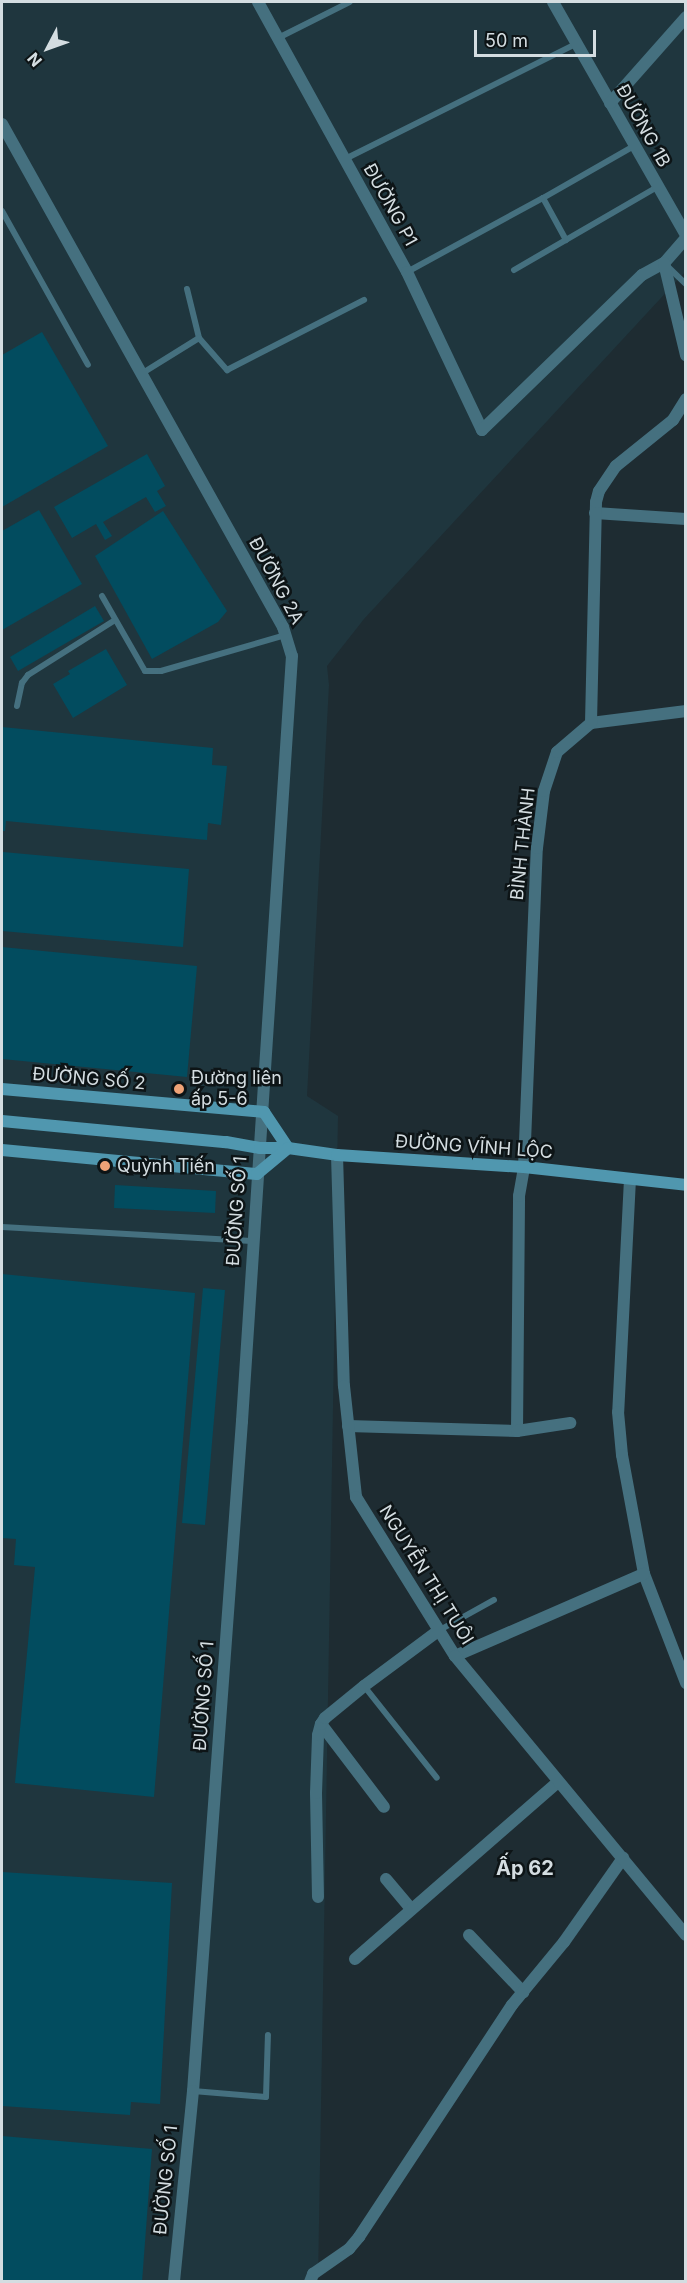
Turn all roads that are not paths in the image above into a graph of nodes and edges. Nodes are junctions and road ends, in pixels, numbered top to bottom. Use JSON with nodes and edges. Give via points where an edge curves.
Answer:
{"nodes":[{"id":1,"x":258,"y":2,"type":"edge"},
{"id":2,"x":350,"y":2,"type":"edge"},
{"id":3,"x":553,"y":2,"type":"edge"},
{"id":4,"x":686,"y":17,"type":"edge"},
{"id":5,"x":278,"y":38,"type":"junction"},
{"id":6,"x":577,"y":44,"type":"junction"},
{"id":7,"x":610,"y":103,"type":"junction"},
{"id":8,"x":2,"y":124,"type":"edge"},
{"id":9,"x":634,"y":146,"type":"junction"},
{"id":10,"x":345,"y":159,"type":"junction"},
{"id":11,"x":657,"y":187,"type":"junction"},
{"id":12,"x":543,"y":198,"type":"junction"},
{"id":13,"x":2,"y":211,"type":"edge"},
{"id":14,"x":686,"y":236,"type":"edge"},
{"id":15,"x":566,"y":240,"type":"junction"},
{"id":16,"x":664,"y":263,"type":"junction"},
{"id":17,"x":514,"y":270,"type":"dead end"},
{"id":18,"x":407,"y":272,"type":"junction"},
{"id":19,"x":686,"y":284,"type":"edge"},
{"id":20,"x":187,"y":289,"type":"dead end"},
{"id":21,"x":364,"y":300,"type":"dead end"},
{"id":22,"x":200,"y":338,"type":"junction"},
{"id":23,"x":686,"y":355,"type":"edge"},
{"id":24,"x":88,"y":365,"type":"dead end"},
{"id":25,"x":141,"y":374,"type":"junction"},
{"id":26,"x":686,"y":399,"type":"edge"},
{"id":27,"x":595,"y":513,"type":"junction"},
{"id":28,"x":686,"y":519,"type":"edge"},
{"id":29,"x":102,"y":596,"type":"dead end"},
{"id":30,"x":115,"y":620,"type":"junction"},
{"id":31,"x":285,"y":635,"type":"junction"},
{"id":32,"x":17,"y":706,"type":"dead end"},
{"id":33,"x":686,"y":711,"type":"edge"},
{"id":34,"x":591,"y":723,"type":"junction"},
{"id":35,"x":2,"y":1089,"type":"edge"},
{"id":36,"x":264,"y":1112,"type":"junction"},
{"id":37,"x":2,"y":1121,"type":"edge"},
{"id":38,"x":260,"y":1148,"type":"junction"},
{"id":39,"x":288,"y":1148,"type":"junction"},
{"id":40,"x":2,"y":1150,"type":"edge"},
{"id":41,"x":337,"y":1155,"type":"junction"},
{"id":42,"x":524,"y":1167,"type":"junction"},
{"id":43,"x":257,"y":1174,"type":"junction"},
{"id":44,"x":630,"y":1179,"type":"junction"},
{"id":45,"x":686,"y":1185,"type":"edge"},
{"id":46,"x":2,"y":1227,"type":"edge"},
{"id":47,"x":252,"y":1241,"type":"junction"},
{"id":48,"x":570,"y":1423,"type":"dead end"},
{"id":49,"x":348,"y":1426,"type":"junction"},
{"id":50,"x":517,"y":1431,"type":"junction"},
{"id":51,"x":644,"y":1574,"type":"junction"},
{"id":52,"x":494,"y":1600,"type":"dead end"},
{"id":53,"x":438,"y":1631,"type":"junction"},
{"id":54,"x":455,"y":1656,"type":"junction"},
{"id":55,"x":686,"y":1683,"type":"edge"},
{"id":56,"x":364,"y":1686,"type":"junction"},
{"id":57,"x":321,"y":1724,"type":"junction"},
{"id":58,"x":436,"y":1778,"type":"dead end"},
{"id":59,"x":558,"y":1782,"type":"junction"},
{"id":60,"x":384,"y":1807,"type":"dead end"},
{"id":61,"x":623,"y":1858,"type":"junction"},
{"id":62,"x":386,"y":1879,"type":"dead end"},
{"id":63,"x":318,"y":1898,"type":"dead end"},
{"id":64,"x":411,"y":1909,"type":"junction"},
{"id":65,"x":469,"y":1935,"type":"dead end"},
{"id":66,"x":686,"y":1935,"type":"edge"},
{"id":67,"x":355,"y":1959,"type":"dead end"},
{"id":68,"x":523,"y":1992,"type":"junction"},
{"id":69,"x":268,"y":2035,"type":"dead end"},
{"id":70,"x":193,"y":2091,"type":"junction"},
{"id":71,"x":174,"y":2282,"type":"edge"},
{"id":72,"x":310,"y":2282,"type":"edge"}],
"edges":[{"from":1,"to":5,"type":"street","name":"ĐƯỜNG P1"},
{"from":2,"to":5,"type":"lane"},
{"from":3,"to":6,"type":"street","name":"ĐƯỜNG 1B"},
{"from":4,"to":7,"type":"street"},
{"from":5,"to":10,"type":"street","name":"ĐƯỜNG P1"},
{"from":6,"to":7,"type":"street","name":"ĐƯỜNG 1B"},
{"from":6,"to":10,"type":"lane"},
{"from":7,"to":9,"type":"street","name":"ĐƯỜNG 1B"},
{"from":8,"to":25,"type":"street","name":"ĐƯỜNG 2A"},
{"from":9,"to":11,"type":"street","name":"ĐƯỜNG 1B"},
{"from":9,"to":12,"type":"lane"},
{"from":10,"to":18,"type":"street","name":"ĐƯỜNG P1"},
{"from":11,"to":14,"type":"street","name":"ĐƯỜNG 1B"},
{"from":11,"to":15,"type":"lane"},
{"from":12,"to":15,"type":"lane"},
{"from":12,"to":18,"type":"lane"},
{"from":13,"to":24,"type":"lane"},
{"from":14,"to":16,"type":"street"},
{"from":15,"to":17,"type":"lane"},
{"from":16,"to":18,"type":"street","name":"ĐƯỜNG P1","via":[[642,275],[482,430]]},
{"from":16,"to":19,"type":"lane"},
{"from":16,"to":23,"type":"street"},
{"from":20,"to":22,"type":"lane"},
{"from":21,"to":22,"type":"lane","via":[[227,370]]},
{"from":22,"to":25,"type":"lane"},
{"from":25,"to":31,"type":"street","name":"ĐƯỜNG 2A"},
{"from":26,"to":27,"type":"street","via":[[674,420],[609,474],[599,491]]},
{"from":27,"to":28,"type":"street"},
{"from":27,"to":34,"type":"street"},
{"from":29,"to":30,"type":"lane"},
{"from":30,"to":31,"type":"lane","via":[[140,668],[148,672]]},
{"from":30,"to":32,"type":"lane","via":[[28,675]]},
{"from":31,"to":36,"type":"street","name":"ĐƯỜNG 2A","via":[[292,656]]},
{"from":33,"to":34,"type":"street"},
{"from":34,"to":42,"type":"street","name":"BÌNH THÀNH","via":[[557,752],[544,791],[536,854]]},
{"from":35,"to":36,"type":"main road","name":"ĐƯỜNG SỐ 2"},
{"from":36,"to":38,"type":"street","name":"ĐƯỜNG SỐ 1"},
{"from":36,"to":39,"type":"main road"},
{"from":37,"to":38,"type":"main road"},
{"from":38,"to":39,"type":"main road","name":"ĐƯỜNG VĨNH LỘC"},
{"from":38,"to":43,"type":"street","name":"ĐƯỜNG SỐ 1"},
{"from":39,"to":41,"type":"main road","name":"ĐƯỜNG VĨNH LỘC"},
{"from":39,"to":43,"type":"main road"},
{"from":40,"to":43,"type":"main road"},
{"from":41,"to":42,"type":"main road","name":"ĐƯỜNG VĨNH LỘC"},
{"from":41,"to":49,"type":"street","name":"NGUYỄN THỊ TUÔI"},
{"from":42,"to":44,"type":"main road","name":"ĐƯỜNG VĨNH LỘC"},
{"from":42,"to":50,"type":"street","name":"BÌNH THÀNH","via":[[519,1196]]},
{"from":43,"to":47,"type":"street","name":"ĐƯỜNG SỐ 1"},
{"from":44,"to":45,"type":"main road","name":"ĐƯỜNG VĨNH LỘC"},
{"from":44,"to":51,"type":"street","via":[[618,1412]]},
{"from":46,"to":47,"type":"lane"},
{"from":47,"to":70,"type":"street","name":"ĐƯỜNG SỐ 1"},
{"from":48,"to":50,"type":"street"},
{"from":49,"to":50,"type":"street"},
{"from":49,"to":53,"type":"street","name":"NGUYỄN THỊ TUÔI","via":[[356,1497]]},
{"from":51,"to":54,"type":"street"},
{"from":51,"to":55,"type":"street"},
{"from":52,"to":53,"type":"lane"},
{"from":53,"to":54,"type":"street","name":"NGUYỄN THỊ TUÔI"},
{"from":53,"to":56,"type":"street"},
{"from":54,"to":59,"type":"street","name":"NGUYỄN THỊ TUÔI"},
{"from":56,"to":57,"type":"street"},
{"from":56,"to":58,"type":"lane"},
{"from":57,"to":60,"type":"street"},
{"from":57,"to":63,"type":"street","via":[[316,1792]]},
{"from":59,"to":61,"type":"street","name":"NGUYỄN THỊ TUÔI"},
{"from":59,"to":64,"type":"street"},
{"from":61,"to":66,"type":"street","name":"NGUYỄN THỊ TUÔI"},
{"from":61,"to":68,"type":"street"},
{"from":62,"to":64,"type":"street"},
{"from":64,"to":67,"type":"street"},
{"from":65,"to":68,"type":"street"},
{"from":68,"to":72,"type":"street","via":[[358,2237],[349,2249],[313,2274]]},
{"from":69,"to":70,"type":"lane","via":[[266,2097]]},
{"from":70,"to":71,"type":"street","name":"ĐƯỜNG SỐ 1"}]}
